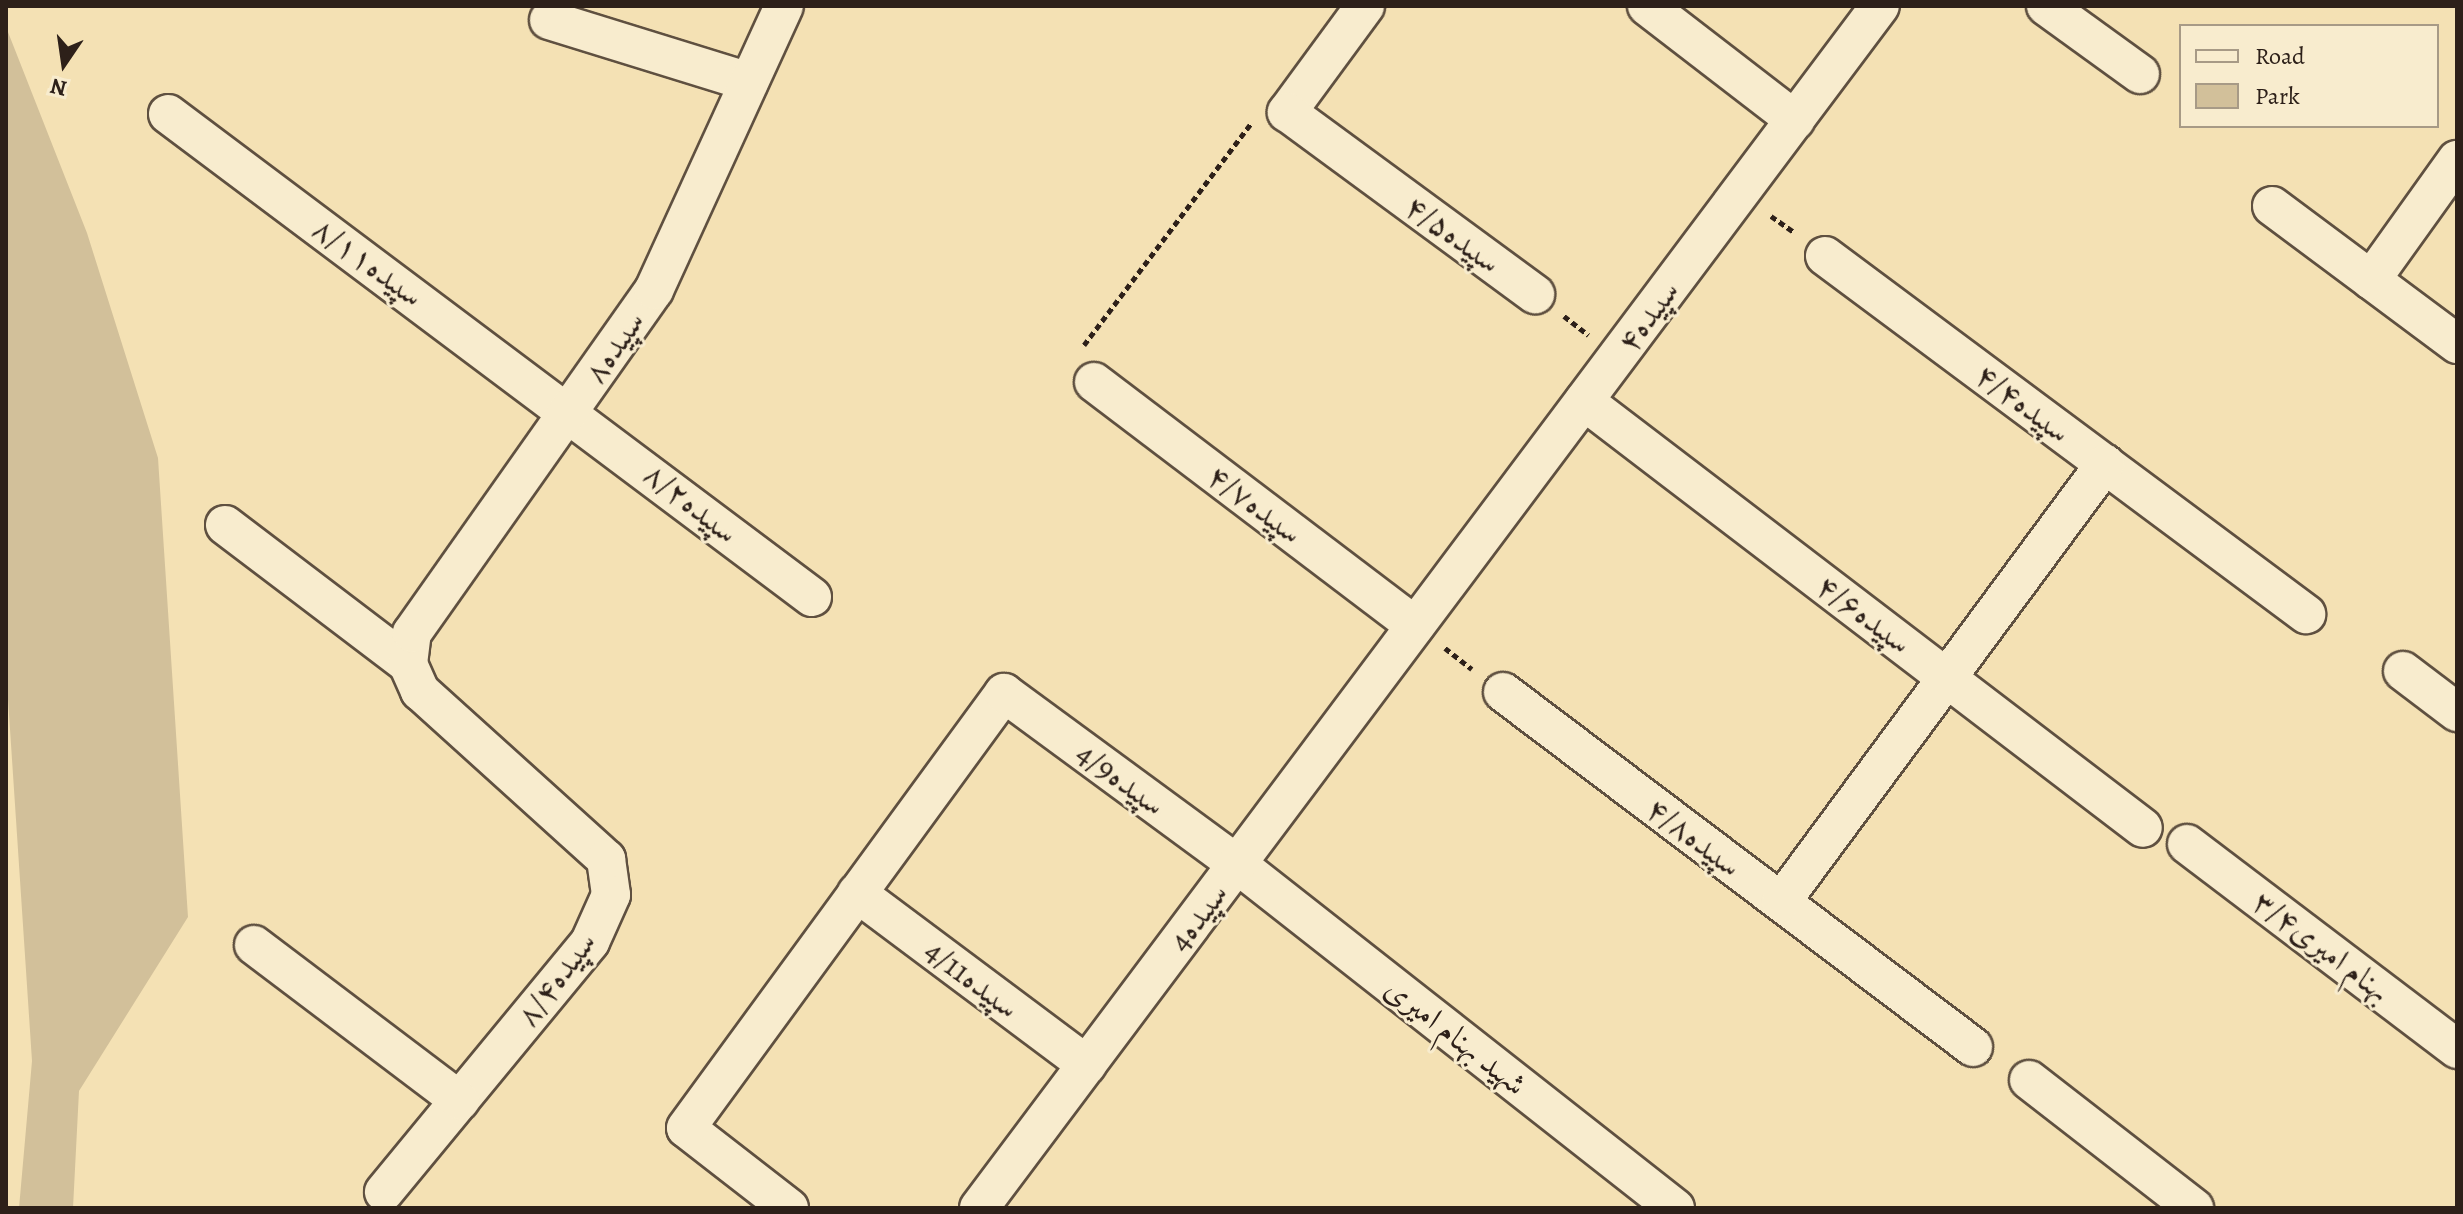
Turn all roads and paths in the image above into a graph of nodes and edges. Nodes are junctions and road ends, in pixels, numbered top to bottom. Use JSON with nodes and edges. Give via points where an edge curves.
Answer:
{"nodes":[{"id":1,"x":784,"y":6,"type":"edge"},
{"id":2,"x":1365,"y":6,"type":"edge"},
{"id":3,"x":1647,"y":6,"type":"edge"},
{"id":4,"x":1880,"y":6,"type":"edge"},
{"id":5,"x":2046,"y":6,"type":"edge"},
{"id":6,"x":549,"y":20,"type":"dead end"},
{"id":7,"x":2140,"y":74,"type":"dead end"},
{"id":8,"x":749,"y":82,"type":"junction"},
{"id":9,"x":1287,"y":112,"type":"junction"},
{"id":10,"x":168,"y":114,"type":"dead end"},
{"id":11,"x":1795,"y":120,"type":"junction"},
{"id":12,"x":2457,"y":160,"type":"edge"},
{"id":13,"x":1740,"y":193,"type":"junction"},
{"id":14,"x":2272,"y":206,"type":"dead end"},
{"id":15,"x":1825,"y":256,"type":"joint"},
{"id":16,"x":2371,"y":280,"type":"junction"},
{"id":17,"x":1535,"y":294,"type":"joint"},
{"id":18,"x":2457,"y":344,"type":"edge"},
{"id":19,"x":1617,"y":357,"type":"junction"},
{"id":20,"x":1094,"y":382,"type":"joint"},
{"id":21,"x":1584,"y":401,"type":"junction"},
{"id":22,"x":569,"y":410,"type":"junction"},
{"id":23,"x":2105,"y":464,"type":"junction"},
{"id":24,"x":225,"y":525,"type":"dead end"},
{"id":25,"x":812,"y":597,"type":"dead end"},
{"id":26,"x":2306,"y":614,"type":"dead end"},
{"id":27,"x":1415,"y":626,"type":"junction"},
{"id":28,"x":408,"y":664,"type":"junction"},
{"id":29,"x":2403,"y":671,"type":"dead end"},
{"id":30,"x":1948,"y":679,"type":"junction"},
{"id":31,"x":1503,"y":692,"type":"joint"},
{"id":32,"x":2457,"y":712,"type":"edge"},
{"id":33,"x":2143,"y":828,"type":"dead end"},
{"id":34,"x":2187,"y":844,"type":"dead end"},
{"id":35,"x":1237,"y":864,"type":"junction"},
{"id":36,"x":857,"y":893,"type":"junction"},
{"id":37,"x":1781,"y":902,"type":"junction"},
{"id":38,"x":254,"y":945,"type":"dead end"},
{"id":39,"x":1973,"y":1047,"type":"dead end"},
{"id":40,"x":2457,"y":1049,"type":"edge"},
{"id":41,"x":1087,"y":1065,"type":"junction"},
{"id":42,"x":2029,"y":1080,"type":"dead end"},
{"id":43,"x":460,"y":1101,"type":"junction"},
{"id":44,"x":384,"y":1192,"type":"dead end"},
{"id":45,"x":789,"y":1208,"type":"edge"},
{"id":46,"x":979,"y":1208,"type":"edge"},
{"id":47,"x":1675,"y":1208,"type":"edge"},
{"id":48,"x":2194,"y":1208,"type":"edge"}],
"edges":[{"from":1,"to":8,"type":"street","name":"سپیده۸"},
{"from":2,"to":9,"type":"street"},
{"from":3,"to":11,"type":"street"},
{"from":4,"to":11,"type":"street","name":"سپیده۴"},
{"from":5,"to":7,"type":"street"},
{"from":6,"to":8,"type":"street"},
{"from":8,"to":22,"type":"street","name":"سپیده۸","via":[[654,290]]},
{"from":9,"to":17,"type":"street","name":"سپیده۴/۵"},
{"from":9,"to":20,"type":"path","via":[[1270,98],[1070,363]]},
{"from":10,"to":22,"type":"street","name":"سپیده۸/۱۱"},
{"from":11,"to":13,"type":"street","name":"سپیده۴"},
{"from":12,"to":16,"type":"street"},
{"from":13,"to":15,"type":"path"},
{"from":13,"to":19,"type":"street","name":"سپیده۴"},
{"from":14,"to":16,"type":"street"},
{"from":15,"to":23,"type":"street","name":"سپیده۴/۴"},
{"from":16,"to":18,"type":"street"},
{"from":17,"to":19,"type":"path","name":"سپیده۴/۵"},
{"from":19,"to":21,"type":"street","name":"سپیده۴"},
{"from":20,"to":27,"type":"street","name":"سپیده۴/۷"},
{"from":21,"to":27,"type":"street","name":"سپیده۴"},
{"from":21,"to":30,"type":"street","name":"سپیده۴/۶"},
{"from":22,"to":25,"type":"street","name":"سپیده۸/۲"},
{"from":22,"to":28,"type":"street","name":"سپیده۸","via":[[412,633]]},
{"from":23,"to":26,"type":"street","name":"سپیده۴/۴"},
{"from":23,"to":30,"type":"street"},
{"from":24,"to":28,"type":"street"},
{"from":27,"to":31,"type":"path"},
{"from":27,"to":35,"type":"street","name":"4سپیده"},
{"from":28,"to":43,"type":"street","name":"سپیده۸/۴","via":[[420,691],[606,859],[611,895],[590,942]]},
{"from":29,"to":32,"type":"street"},
{"from":30,"to":33,"type":"street","name":"سپیده۴/۶"},
{"from":30,"to":37,"type":"street"},
{"from":31,"to":37,"type":"street","name":"سپیده۴/۸"},
{"from":34,"to":40,"type":"street","name":"بهنام امیری۳/۴"},
{"from":35,"to":36,"type":"street","name":"4/9سپیده","via":[[1004,693]]},
{"from":35,"to":41,"type":"street","name":"4سپیده"},
{"from":35,"to":47,"type":"street","name":"شهید بهنام امیری"},
{"from":36,"to":41,"type":"street","name":"4/11سپیده"},
{"from":36,"to":45,"type":"street","via":[[686,1128]]},
{"from":37,"to":39,"type":"street","name":"سپیده۴/۸"},
{"from":38,"to":43,"type":"street"},
{"from":41,"to":46,"type":"street","name":"4سپیده"},
{"from":42,"to":48,"type":"street"},
{"from":43,"to":44,"type":"street","name":"سپیده۸/۴"}]}
